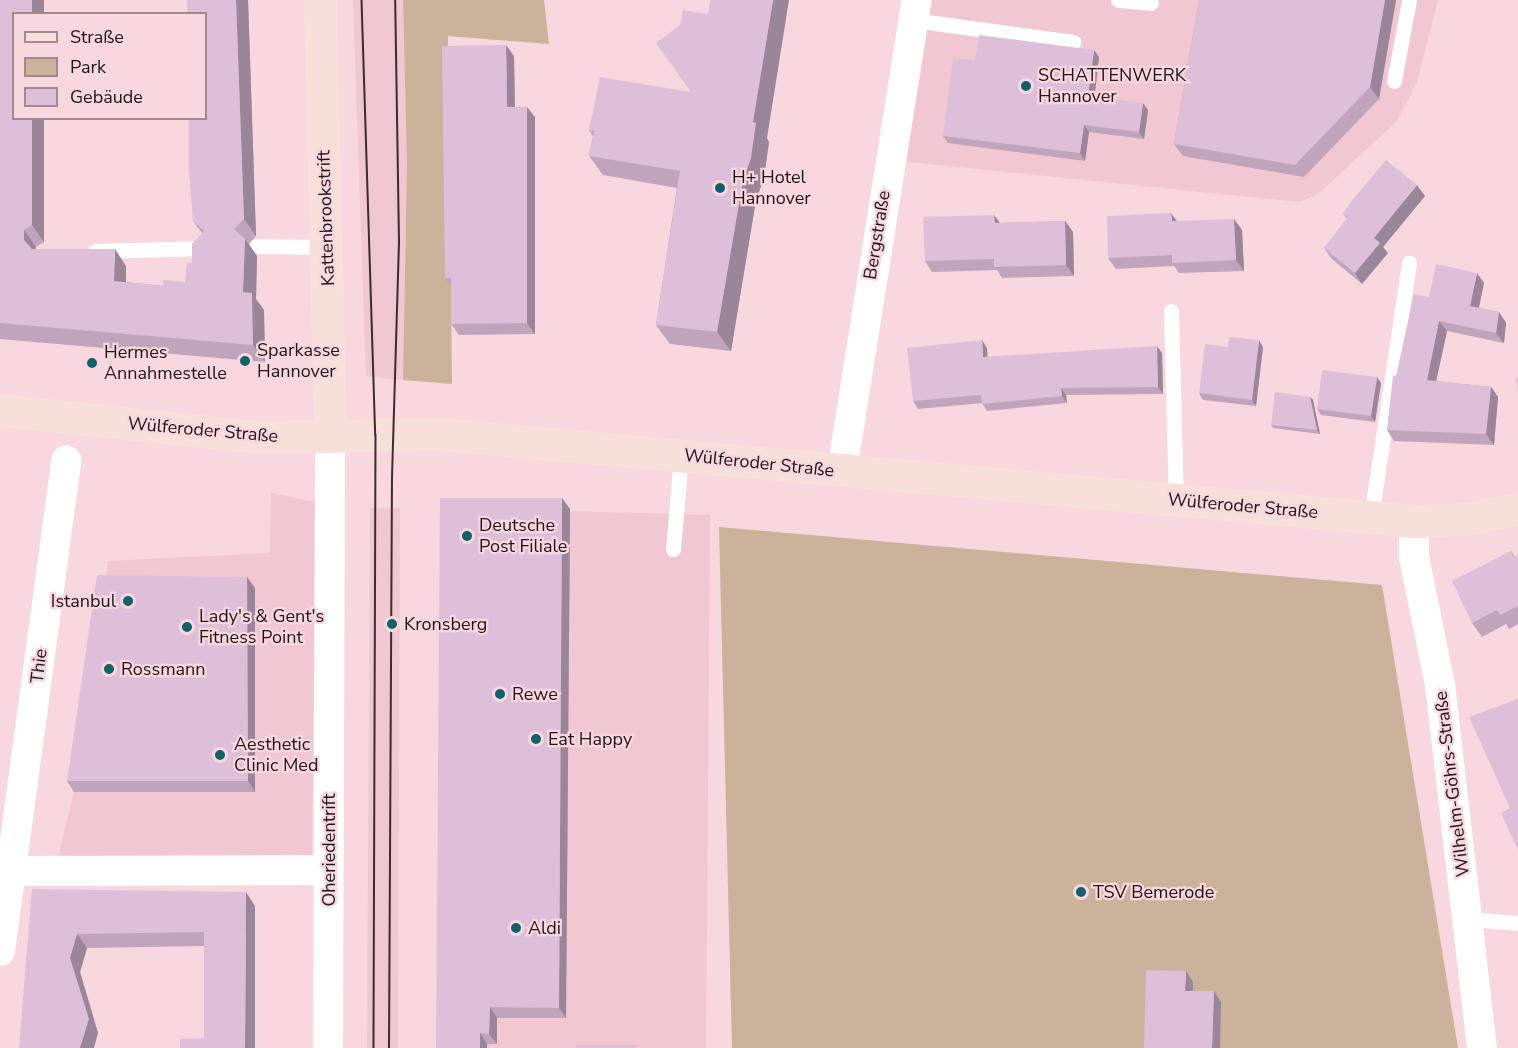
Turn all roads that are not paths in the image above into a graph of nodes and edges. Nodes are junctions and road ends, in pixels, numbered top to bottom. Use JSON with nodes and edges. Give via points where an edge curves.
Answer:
{"nodes":[{"id":1,"x":320,"y":0,"type":"edge"},
{"id":2,"x":1118,"y":0,"type":"edge"},
{"id":3,"x":1408,"y":0,"type":"edge"},
{"id":4,"x":1150,"y":3,"type":"dead end"},
{"id":5,"x":915,"y":10,"type":"edge"},
{"id":6,"x":1074,"y":42,"type":"dead end"},
{"id":7,"x":1394,"y":81,"type":"dead end"},
{"id":8,"x":256,"y":246,"type":"dead end"},
{"id":9,"x":327,"y":247,"type":"junction"},
{"id":10,"x":206,"y":248,"type":"edge"},
{"id":11,"x":80,"y":251,"type":"edge"},
{"id":12,"x":1409,"y":263,"type":"dead end"},
{"id":13,"x":1171,"y":312,"type":"dead end"},
{"id":14,"x":0,"y":410,"type":"edge"},
{"id":15,"x":330,"y":436,"type":"junction"},
{"id":16,"x":681,"y":455,"type":"junction"},
{"id":17,"x":66,"y":460,"type":"dead end"},
{"id":18,"x":842,"y":471,"type":"junction"},
{"id":19,"x":1176,"y":500,"type":"junction"},
{"id":20,"x":1518,"y":509,"type":"edge"},
{"id":21,"x":1371,"y":517,"type":"junction"},
{"id":22,"x":1414,"y":521,"type":"junction"},
{"id":23,"x":673,"y":549,"type":"dead end"},
{"id":24,"x":328,"y":870,"type":"junction"},
{"id":25,"x":13,"y":871,"type":"junction"},
{"id":26,"x":1468,"y":919,"type":"junction"},
{"id":27,"x":1518,"y":922,"type":"edge"},
{"id":28,"x":0,"y":951,"type":"edge"},
{"id":29,"x":327,"y":1048,"type":"edge"},
{"id":30,"x":1482,"y":1048,"type":"edge"}],
"edges":[{"from":1,"to":9,"type":"main road","name":"Kattenbrookstrift"},
{"from":2,"to":4,"type":"lane"},
{"from":3,"to":7,"type":"lane"},
{"from":5,"to":6,"type":"lane"},
{"from":5,"to":18,"type":"street","name":"Bergstraße"},
{"from":8,"to":9,"type":"lane"},
{"from":9,"to":15,"type":"main road","name":"Kattenbrookstrift"},
{"from":10,"to":11,"type":"lane"},
{"from":12,"to":21,"type":"lane"},
{"from":13,"to":19,"type":"lane"},
{"from":14,"to":15,"type":"main road","name":"Wülferoder Straße","via":[[256,437]]},
{"from":15,"to":16,"type":"main road","name":"Wülferoder Straße","via":[[438,434]]},
{"from":15,"to":24,"type":"street","name":"Oheriedentrift"},
{"from":16,"to":18,"type":"main road","name":"Wülferoder Straße"},
{"from":16,"to":23,"type":"lane"},
{"from":17,"to":25,"type":"street","name":"Thie"},
{"from":18,"to":19,"type":"main road","name":"Wülferoder Straße"},
{"from":19,"to":21,"type":"main road","name":"Wülferoder Straße"},
{"from":20,"to":22,"type":"main road","name":"Wülferoder Straße","via":[[1465,519]]},
{"from":21,"to":22,"type":"main road","name":"Wülferoder Straße"},
{"from":22,"to":26,"type":"street","name":"Wilhelm-Göhrs-Straße","via":[[1414,556],[1440,686]]},
{"from":24,"to":25,"type":"street"},
{"from":24,"to":29,"type":"street","name":"Oheriedentrift"},
{"from":25,"to":28,"type":"street","name":"Thie"},
{"from":26,"to":27,"type":"lane"},
{"from":26,"to":30,"type":"street","name":"Wilhelm-Göhrs-Straße"}]}
